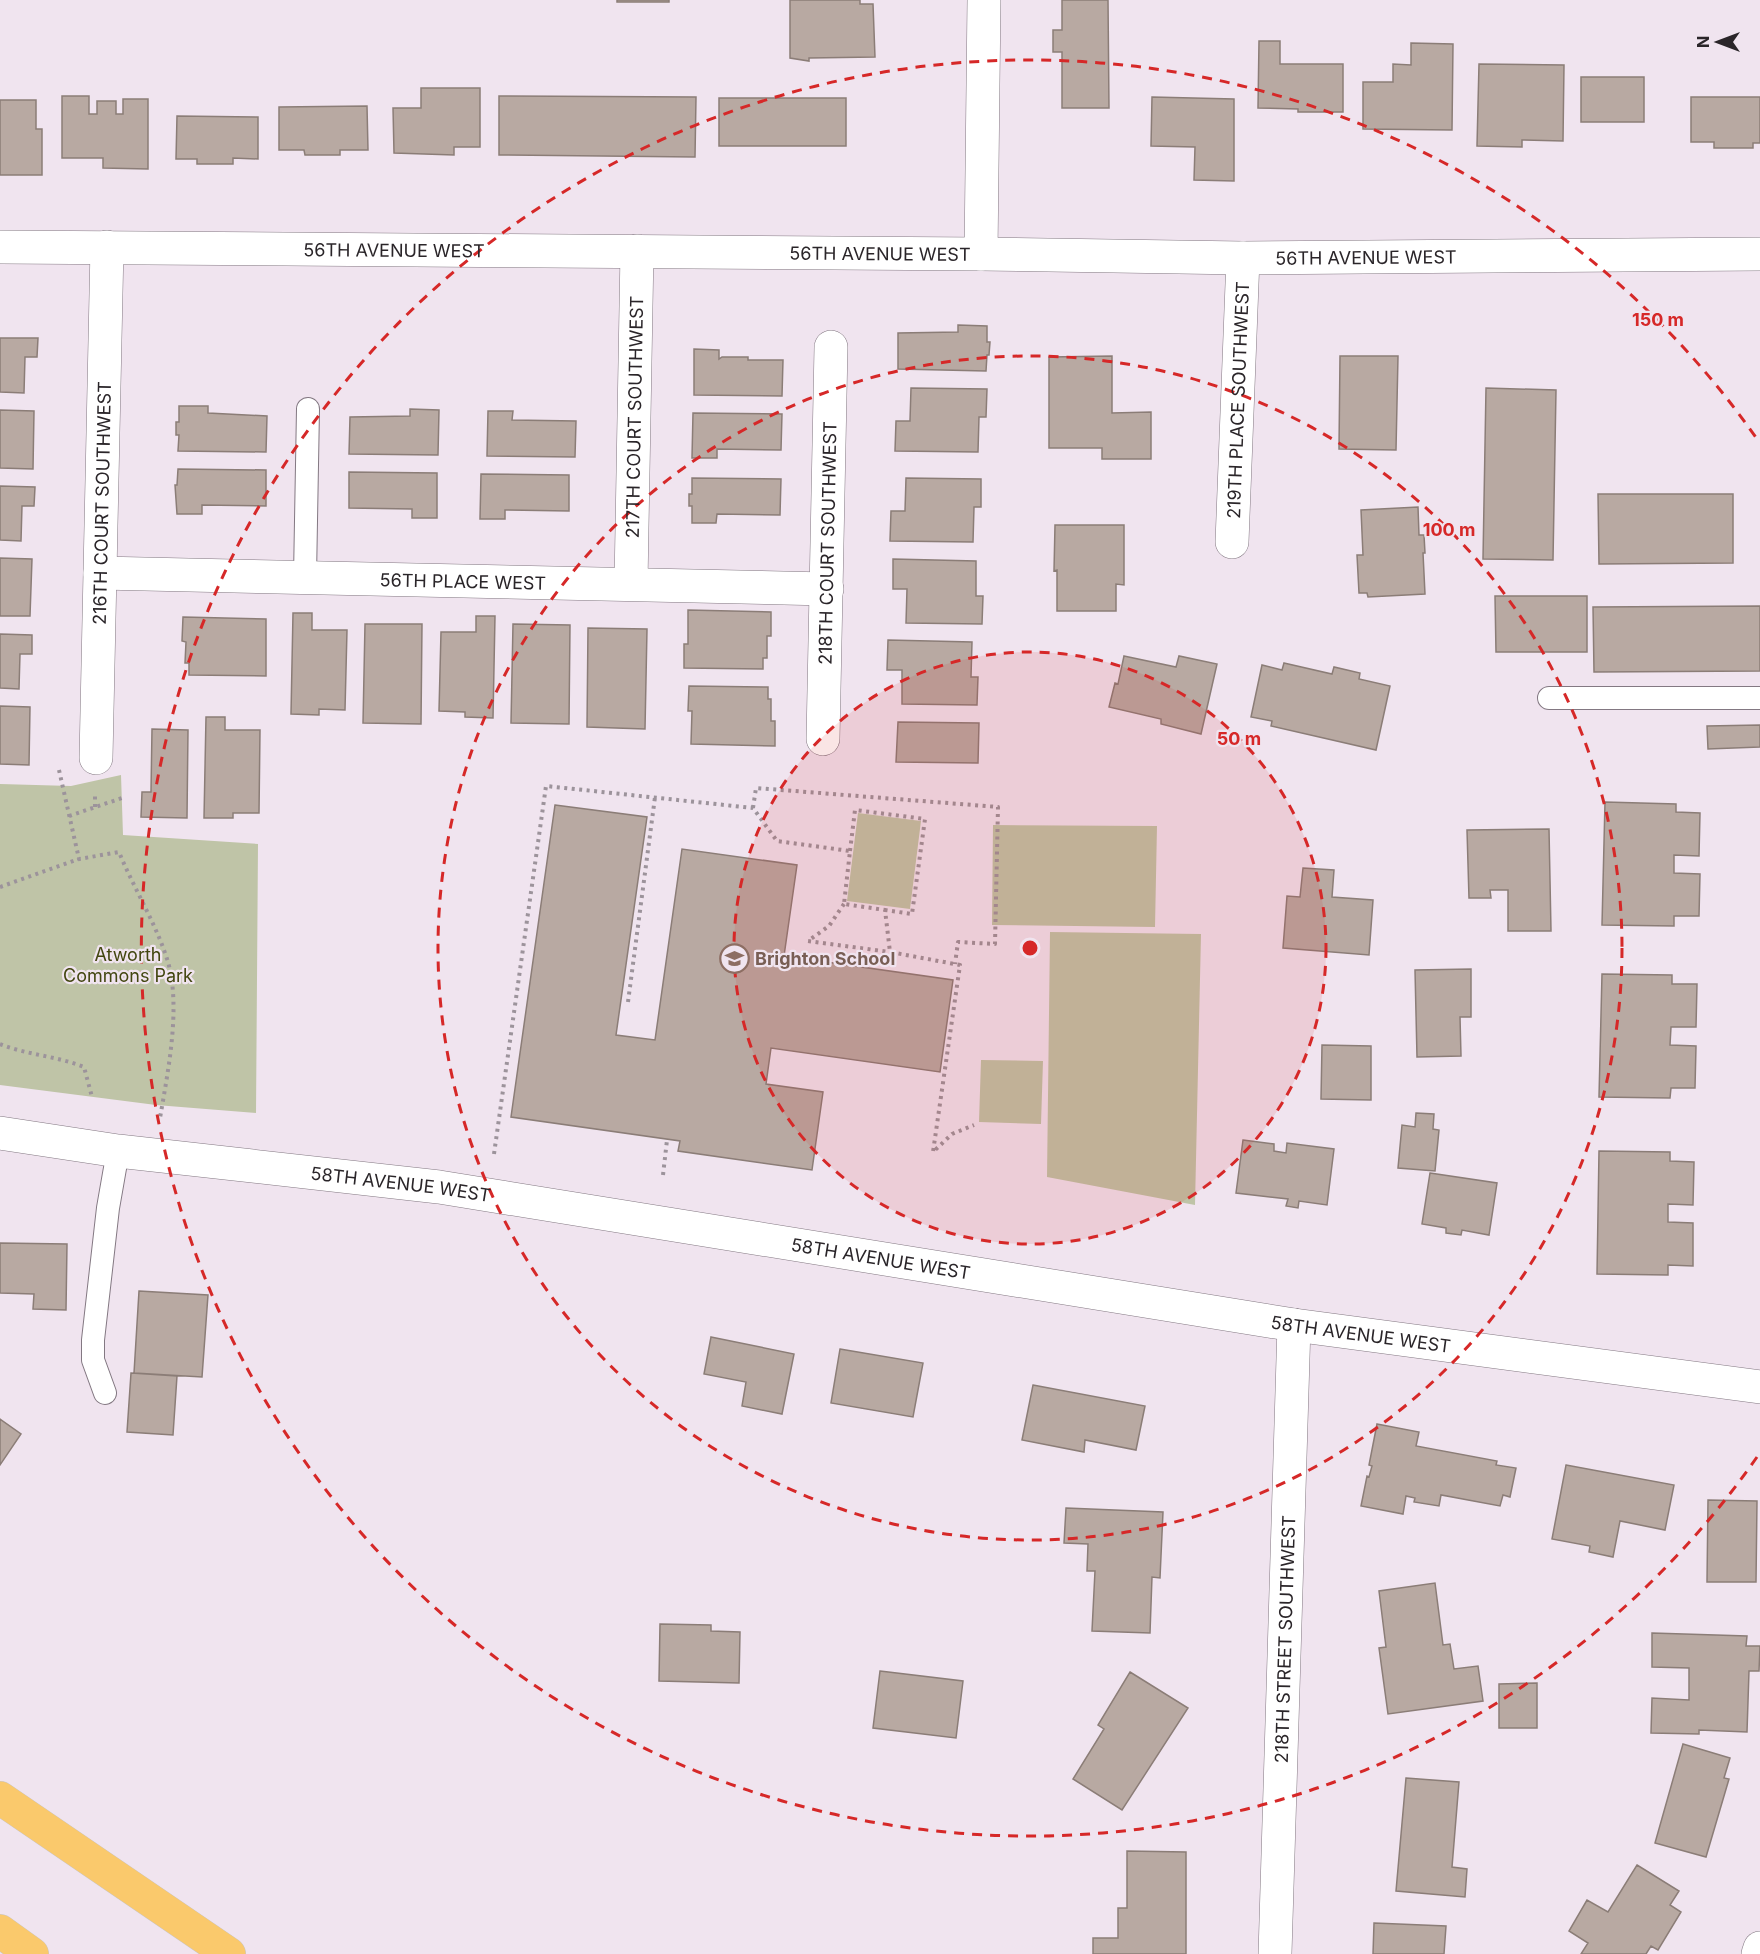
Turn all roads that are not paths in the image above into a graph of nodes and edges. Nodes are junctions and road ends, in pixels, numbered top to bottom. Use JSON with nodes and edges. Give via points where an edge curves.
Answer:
{"nodes":[{"id":1,"x":984,"y":0,"type":"edge"},
{"id":2,"x":0,"y":247,"type":"edge"},
{"id":3,"x":107,"y":247,"type":"junction"},
{"id":4,"x":637,"y":251,"type":"junction"},
{"id":5,"x":981,"y":254,"type":"junction"},
{"id":6,"x":1760,"y":254,"type":"edge"},
{"id":7,"x":1243,"y":258,"type":"junction"},
{"id":8,"x":831,"y":347,"type":"dead end"},
{"id":9,"x":308,"y":409,"type":"dead end"},
{"id":10,"x":1232,"y":542,"type":"dead end"},
{"id":11,"x":100,"y":573,"type":"junction"},
{"id":12,"x":305,"y":577,"type":"junction"},
{"id":13,"x":631,"y":583,"type":"junction"},
{"id":14,"x":827,"y":588,"type":"junction"},
{"id":15,"x":1549,"y":698,"type":"dead end"},
{"id":16,"x":1760,"y":698,"type":"edge"},
{"id":17,"x":823,"y":739,"type":"dead end"},
{"id":18,"x":96,"y":758,"type":"dead end"},
{"id":19,"x":0,"y":1133,"type":"edge"},
{"id":20,"x":118,"y":1151,"type":"junction"},
{"id":21,"x":1294,"y":1325,"type":"junction"},
{"id":22,"x":1760,"y":1387,"type":"edge"},
{"id":23,"x":105,"y":1393,"type":"dead end"},
{"id":24,"x":0,"y":1798,"type":"edge"},
{"id":25,"x":0,"y":1931,"type":"edge"},
{"id":26,"x":1760,"y":1948,"type":"edge"},
{"id":27,"x":32,"y":1954,"type":"edge"},
{"id":28,"x":229,"y":1954,"type":"edge"},
{"id":29,"x":1275,"y":1954,"type":"edge"},
{"id":30,"x":1758,"y":1954,"type":"edge"}],
"edges":[{"from":1,"to":5,"type":"street"},
{"from":2,"to":3,"type":"street","name":"56TH AVENUE WEST"},
{"from":3,"to":4,"type":"street","name":"56TH AVENUE WEST"},
{"from":3,"to":11,"type":"street","name":"216TH COURT SOUTHWEST"},
{"from":4,"to":5,"type":"street","name":"56TH AVENUE WEST"},
{"from":4,"to":13,"type":"street","name":"217TH COURT SOUTHWEST"},
{"from":5,"to":7,"type":"street","name":"56TH AVENUE WEST"},
{"from":6,"to":7,"type":"street","name":"56TH AVENUE WEST"},
{"from":7,"to":10,"type":"street","name":"219TH PLACE SOUTHWEST"},
{"from":8,"to":14,"type":"street","name":"218TH COURT SOUTHWEST"},
{"from":9,"to":12,"type":"lane"},
{"from":11,"to":12,"type":"street","name":"56TH PLACE WEST"},
{"from":11,"to":18,"type":"street","name":"216TH COURT SOUTHWEST"},
{"from":12,"to":13,"type":"street","name":"56TH PLACE WEST"},
{"from":13,"to":14,"type":"street","name":"56TH PLACE WEST"},
{"from":14,"to":17,"type":"street","name":"218TH COURT SOUTHWEST"},
{"from":15,"to":16,"type":"lane"},
{"from":19,"to":20,"type":"street","name":"58TH AVENUE WEST"},
{"from":20,"to":21,"type":"street","name":"58TH AVENUE WEST","via":[[440,1187]]},
{"from":20,"to":23,"type":"lane","via":[[93,1340],[93,1360]]},
{"from":21,"to":22,"type":"street","name":"58TH AVENUE WEST"},
{"from":21,"to":29,"type":"street","name":"218TH STREET SOUTHWEST"},
{"from":24,"to":28,"type":"highway"},
{"from":25,"to":27,"type":"highway"},
{"from":26,"to":30,"type":"street"}]}
